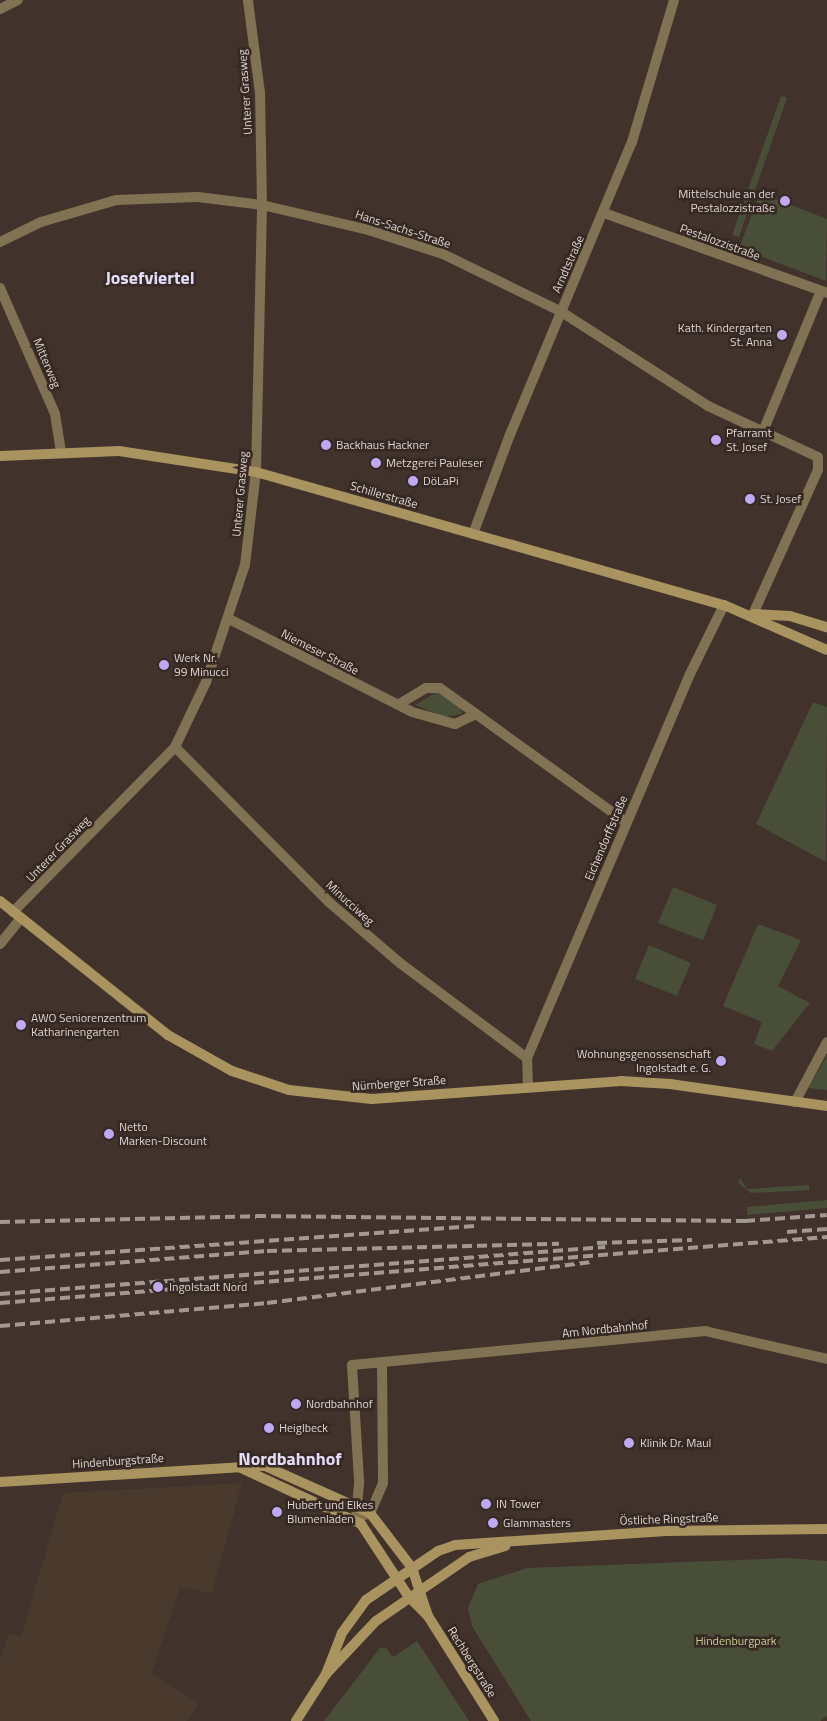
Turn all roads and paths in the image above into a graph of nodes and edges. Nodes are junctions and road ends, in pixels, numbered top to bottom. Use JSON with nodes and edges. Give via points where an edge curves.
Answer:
{"nodes":[{"id":1,"x":18,"y":0,"type":"edge"},
{"id":2,"x":248,"y":0,"type":"edge"},
{"id":3,"x":674,"y":0,"type":"edge"},
{"id":4,"x":0,"y":10,"type":"edge"},
{"id":5,"x":262,"y":205,"type":"junction"},
{"id":6,"x":604,"y":213,"type":"junction"},
{"id":7,"x":0,"y":242,"type":"edge"},
{"id":8,"x":0,"y":288,"type":"edge"},
{"id":9,"x":824,"y":292,"type":"edge"},
{"id":10,"x":560,"y":312,"type":"junction"},
{"id":11,"x":764,"y":430,"type":"junction"},
{"id":12,"x":61,"y":452,"type":"junction"},
{"id":13,"x":0,"y":456,"type":"edge"},
{"id":14,"x":256,"y":472,"type":"junction"},
{"id":15,"x":473,"y":534,"type":"junction"},
{"id":16,"x":724,"y":605,"type":"junction"},
{"id":17,"x":753,"y":614,"type":"junction"},
{"id":18,"x":229,"y":619,"type":"junction"},
{"id":19,"x":827,"y":627,"type":"edge"},
{"id":20,"x":827,"y":650,"type":"edge"},
{"id":21,"x":402,"y":703,"type":"junction"},
{"id":22,"x":476,"y":714,"type":"junction"},
{"id":23,"x":175,"y":747,"type":"junction"},
{"id":24,"x":626,"y":822,"type":"junction"},
{"id":25,"x":0,"y":902,"type":"edge"},
{"id":26,"x":17,"y":915,"type":"junction"},
{"id":27,"x":0,"y":944,"type":"edge"},
{"id":28,"x":827,"y":1042,"type":"edge"},
{"id":29,"x":527,"y":1058,"type":"junction"},
{"id":30,"x":528,"y":1085,"type":"junction"},
{"id":31,"x":795,"y":1102,"type":"junction"},
{"id":32,"x":827,"y":1106,"type":"edge"},
{"id":33,"x":827,"y":1359,"type":"edge"},
{"id":34,"x":382,"y":1364,"type":"junction"},
{"id":35,"x":238,"y":1466,"type":"junction"},
{"id":36,"x":0,"y":1482,"type":"edge"},
{"id":37,"x":354,"y":1504,"type":"junction"},
{"id":38,"x":370,"y":1513,"type":"junction"},
{"id":39,"x":356,"y":1518,"type":"junction"},
{"id":40,"x":827,"y":1529,"type":"edge"},
{"id":41,"x":513,"y":1544,"type":"junction"},
{"id":42,"x":412,"y":1568,"type":"junction"},
{"id":43,"x":396,"y":1578,"type":"junction"},
{"id":44,"x":420,"y":1588,"type":"junction"},
{"id":45,"x":409,"y":1597,"type":"junction"},
{"id":46,"x":428,"y":1616,"type":"junction"},
{"id":47,"x":326,"y":1674,"type":"junction"},
{"id":48,"x":296,"y":1721,"type":"edge"},
{"id":49,"x":494,"y":1721,"type":"edge"}],
"edges":[{"from":1,"to":4,"type":"street"},
{"from":2,"to":5,"type":"street","name":"Unterer Grasweg","via":[[260,93]]},
{"from":3,"to":6,"type":"street","name":"Arndtstraße","via":[[632,142]]},
{"from":5,"to":7,"type":"street","name":"Hans-Sachs-Straße","via":[[198,197],[116,200],[40,222]]},
{"from":5,"to":10,"type":"street","name":"Hans-Sachs-Straße","via":[[365,229],[444,254]]},
{"from":5,"to":14,"type":"street","name":"Unterer Grasweg"},
{"from":6,"to":9,"type":"street","name":"Pestalozzistraße"},
{"from":6,"to":10,"type":"street","name":"Arndtstraße"},
{"from":8,"to":12,"type":"street","name":"Mitterweg","via":[[55,414]]},
{"from":9,"to":11,"type":"street"},
{"from":10,"to":11,"type":"street","name":"Hans-Sachs-Straße","via":[[708,406]]},
{"from":10,"to":15,"type":"street","name":"Arndtstraße"},
{"from":11,"to":17,"type":"street","via":[[812,452],[820,463]]},
{"from":12,"to":13,"type":"main road","name":"Schillerstraße"},
{"from":12,"to":14,"type":"main road","name":"Schillerstraße","via":[[158,455]]},
{"from":14,"to":15,"type":"main road","name":"Schillerstraße"},
{"from":14,"to":18,"type":"street","name":"Unterer Grasweg","via":[[251,532]]},
{"from":15,"to":16,"type":"main road","name":"Schillerstraße"},
{"from":16,"to":17,"type":"main road","name":"Schillerstraße"},
{"from":16,"to":24,"type":"street","name":"Eichendorffstraße"},
{"from":17,"to":19,"type":"main road","name":"Schillerstraße","via":[[790,616]]},
{"from":17,"to":20,"type":"main road","name":"Schillerstraße","via":[[787,635]]},
{"from":18,"to":21,"type":"street","name":"Niemeser Straße","via":[[379,696]]},
{"from":18,"to":23,"type":"street","name":"Unterer Grasweg"},
{"from":21,"to":22,"type":"street","name":"Niemeser Straße","via":[[412,712],[455,724]]},
{"from":21,"to":22,"type":"street","via":[[436,686]]},
{"from":22,"to":24,"type":"street"},
{"from":23,"to":26,"type":"street","name":"Unterer Grasweg"},
{"from":23,"to":29,"type":"street","name":"Minucciweg","via":[[330,903],[400,963]]},
{"from":24,"to":29,"type":"street","name":"Eichendorffstraße"},
{"from":25,"to":26,"type":"main road","name":"Nürnberger Straße"},
{"from":26,"to":27,"type":"street","name":"Unterer Grasweg"},
{"from":26,"to":30,"type":"main road","name":"Nürnberger Straße","via":[[168,1035],[264,1084],[357,1099]]},
{"from":28,"to":31,"type":"street"},
{"from":29,"to":30,"type":"street","name":"Eichendorffstraße"},
{"from":30,"to":31,"type":"main road","name":"Nürnberger Straße","via":[[670,1084]]},
{"from":31,"to":32,"type":"main road","name":"Nürnberger Straße"},
{"from":33,"to":34,"type":"street","name":"Am Nordbahnhof","via":[[705,1331]]},
{"from":34,"to":37,"type":"street","name":"Am Nordbahnhof","via":[[352,1365],[359,1480]]},
{"from":34,"to":38,"type":"street","via":[[383,1483]]},
{"from":35,"to":36,"type":"main road","name":"Hindenburgstraße"},
{"from":35,"to":37,"type":"main road","name":"Hindenburgstraße","via":[[272,1468]]},
{"from":35,"to":39,"type":"main road","name":"Hindenburgstraße"},
{"from":37,"to":38,"type":"main road","name":"Hindenburgstraße"},
{"from":37,"to":39,"type":"street","name":"Am Nordbahnhof"},
{"from":38,"to":39,"type":"street"},
{"from":38,"to":42,"type":"main road","name":"Hindenburgstraße"},
{"from":39,"to":43,"type":"main road"},
{"from":40,"to":41,"type":"main road","name":"Östliche Ringstraße","via":[[667,1531]]},
{"from":41,"to":42,"type":"main road","name":"Östliche Ringstraße","via":[[456,1545]]},
{"from":41,"to":44,"type":"main road","name":"Östliche Ringstraße","via":[[469,1557]]},
{"from":42,"to":43,"type":"main road","name":"Östliche Ringstraße"},
{"from":42,"to":44,"type":"main road","name":"Hindenburgstraße"},
{"from":43,"to":45,"type":"main road"},
{"from":43,"to":47,"type":"main road","name":"Östliche Ringstraße","via":[[366,1600],[353,1616]]},
{"from":44,"to":45,"type":"main road","name":"Östliche Ringstraße"},
{"from":44,"to":46,"type":"main road","name":"Rechbergstraße"},
{"from":45,"to":46,"type":"main road","name":"Rechbergstraße"},
{"from":45,"to":47,"type":"main road","name":"Östliche Ringstraße","via":[[376,1621]]},
{"from":46,"to":49,"type":"main road","name":"Rechbergstraße"},
{"from":47,"to":48,"type":"main road"}]}
